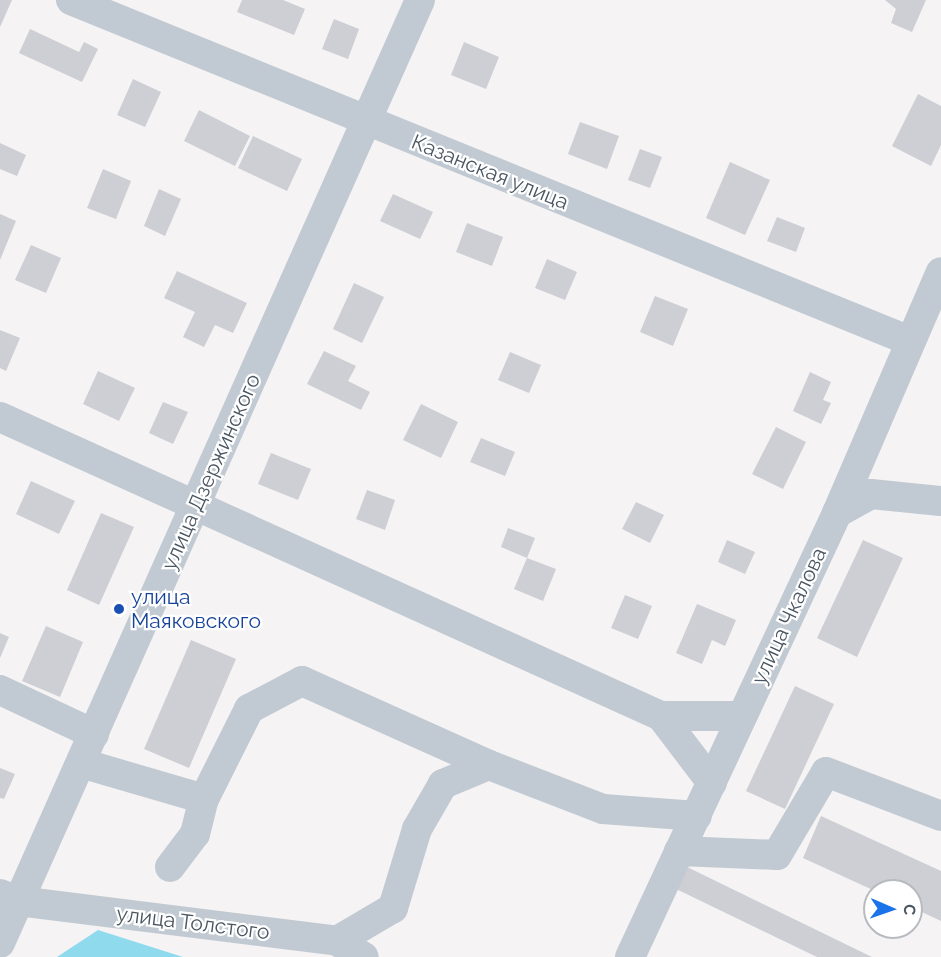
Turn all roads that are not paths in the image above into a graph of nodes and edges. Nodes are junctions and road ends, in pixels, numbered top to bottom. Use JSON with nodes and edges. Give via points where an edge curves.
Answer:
{"nodes":[{"id":1,"x":71,"y":0,"type":"edge"},
{"id":2,"x":420,"y":0,"type":"edge"},
{"id":3,"x":369,"y":123,"type":"junction"},
{"id":4,"x":941,"y":272,"type":"edge"},
{"id":5,"x":910,"y":341,"type":"junction"},
{"id":6,"x":0,"y":417,"type":"edge"},
{"id":7,"x":941,"y":501,"type":"edge"},
{"id":8,"x":197,"y":503,"type":"junction"},
{"id":9,"x":837,"y":513,"type":"junction"},
{"id":10,"x":0,"y":690,"type":"edge"},
{"id":11,"x":661,"y":716,"type":"junction"},
{"id":12,"x":741,"y":716,"type":"junction"},
{"id":13,"x":94,"y":734,"type":"junction"},
{"id":14,"x":81,"y":763,"type":"junction"},
{"id":15,"x":489,"y":765,"type":"junction"},
{"id":16,"x":712,"y":783,"type":"junction"},
{"id":17,"x":204,"y":799,"type":"junction"},
{"id":18,"x":697,"y":816,"type":"junction"},
{"id":19,"x":941,"y":816,"type":"edge"},
{"id":20,"x":679,"y":851,"type":"junction"},
{"id":21,"x":170,"y":867,"type":"dead end"},
{"id":22,"x":9,"y":897,"type":"edge"},
{"id":23,"x":337,"y":941,"type":"junction"},
{"id":24,"x":0,"y":943,"type":"edge"},
{"id":25,"x":364,"y":957,"type":"edge"},
{"id":26,"x":630,"y":957,"type":"edge"}],
"edges":[{"from":1,"to":3,"type":"street","name":"Казанская улица"},
{"from":2,"to":3,"type":"street","name":"улица Дзержинского"},
{"from":3,"to":5,"type":"street","name":"Казанская улица"},
{"from":3,"to":8,"type":"street","name":"улица Дзержинского"},
{"from":4,"to":5,"type":"street","name":"улица Чкалова"},
{"from":5,"to":9,"type":"street","name":"улица Чкалова"},
{"from":6,"to":8,"type":"street"},
{"from":7,"to":9,"type":"street","via":[[871,494]]},
{"from":8,"to":11,"type":"street"},
{"from":8,"to":13,"type":"street","name":"улица Дзержинского"},
{"from":9,"to":12,"type":"street","name":"улица Чкалова"},
{"from":10,"to":13,"type":"street"},
{"from":11,"to":12,"type":"street"},
{"from":11,"to":16,"type":"street"},
{"from":12,"to":16,"type":"street","name":"улица Чкалова"},
{"from":13,"to":14,"type":"street","name":"улица Дзержинского"},
{"from":14,"to":17,"type":"street"},
{"from":14,"to":22,"type":"street","name":"улица Дзержинского"},
{"from":15,"to":17,"type":"street","via":[[302,681],[249,709]]},
{"from":15,"to":18,"type":"street","via":[[603,809]]},
{"from":15,"to":23,"type":"street","via":[[443,784],[417,829],[393,908]]},
{"from":16,"to":18,"type":"street","name":"улица Чкалова"},
{"from":17,"to":21,"type":"street","via":[[195,834]]},
{"from":18,"to":20,"type":"street","name":"улица Чкалова"},
{"from":19,"to":20,"type":"street","via":[[826,772],[777,855]]},
{"from":20,"to":26,"type":"street","name":"улица Чкалова"},
{"from":22,"to":23,"type":"street","name":"улица Толстого"},
{"from":22,"to":24,"type":"street","name":"улица Дзержинского"},
{"from":23,"to":25,"type":"street","name":"улица Толстого"}]}
